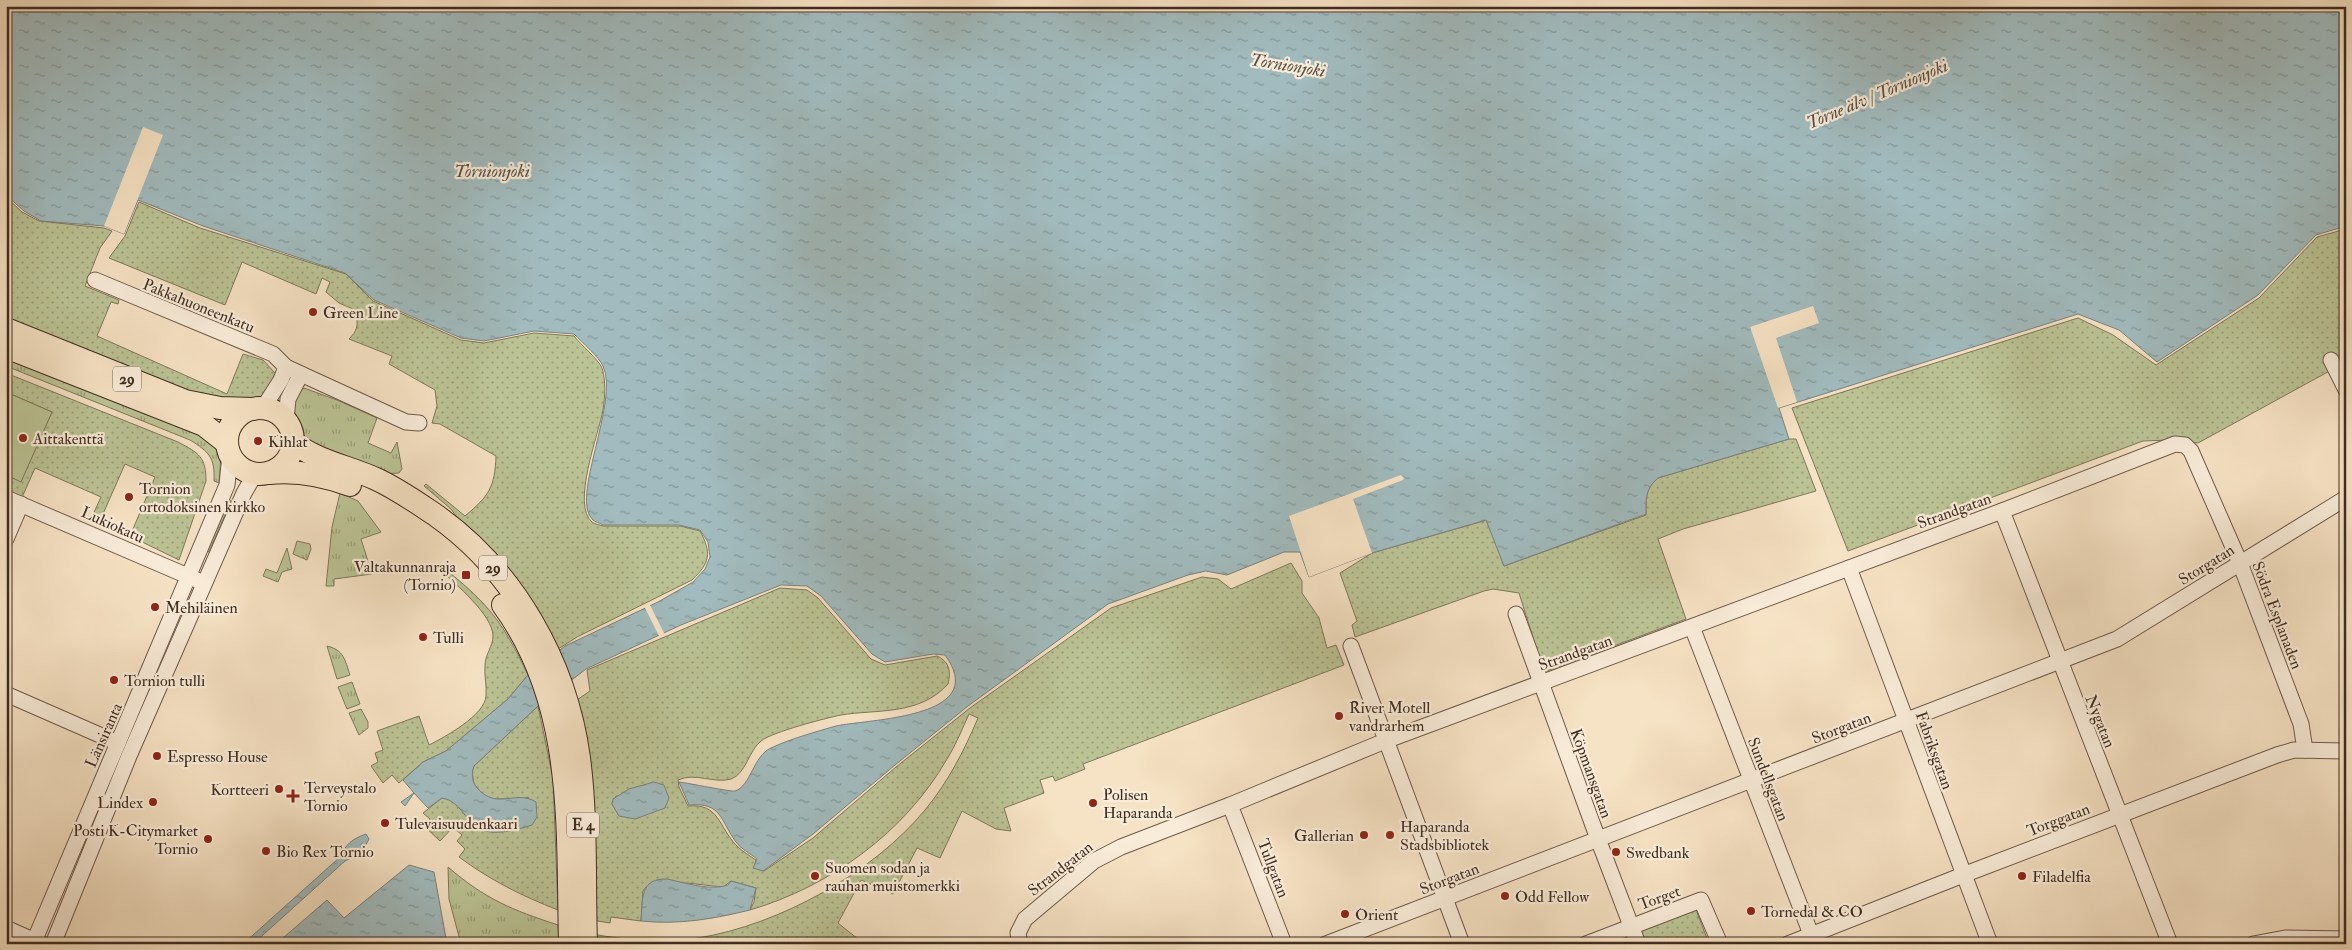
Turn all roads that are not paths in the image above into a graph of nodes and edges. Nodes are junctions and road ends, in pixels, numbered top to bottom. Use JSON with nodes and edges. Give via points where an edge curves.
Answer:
{"nodes":[{"id":1,"x":95,"y":280,"type":"dead end"},
{"id":2,"x":6,"y":329,"type":"edge"},
{"id":3,"x":6,"y":347,"type":"edge"},
{"id":4,"x":2331,"y":360,"type":"dead end"},
{"id":5,"x":286,"y":367,"type":"junction"},
{"id":6,"x":301,"y":374,"type":"junction"},
{"id":7,"x":2346,"y":390,"type":"edge"},
{"id":8,"x":258,"y":408,"type":"junction"},
{"id":9,"x":286,"y":420,"type":"junction"},
{"id":10,"x":418,"y":422,"type":"dead end"},
{"id":11,"x":294,"y":442,"type":"junction"},
{"id":12,"x":2182,"y":445,"type":"joint"},
{"id":13,"x":228,"y":448,"type":"junction"},
{"id":14,"x":262,"y":474,"type":"junction"},
{"id":15,"x":6,"y":498,"type":"edge"},
{"id":16,"x":2346,"y":498,"type":"edge"},
{"id":17,"x":21,"y":504,"type":"junction"},
{"id":18,"x":2002,"y":511,"type":"junction"},
{"id":19,"x":6,"y":539,"type":"edge"},
{"id":20,"x":2240,"y":564,"type":"junction"},
{"id":21,"x":1849,"y":568,"type":"junction"},
{"id":22,"x":189,"y":576,"type":"junction"},
{"id":23,"x":206,"y":584,"type":"junction"},
{"id":24,"x":1516,"y":614,"type":"dead end"},
{"id":25,"x":1692,"y":627,"type":"junction"},
{"id":26,"x":531,"y":638,"type":"junction"},
{"id":27,"x":1351,"y":646,"type":"dead end"},
{"id":28,"x":2059,"y":662,"type":"junction"},
{"id":29,"x":1540,"y":683,"type":"junction"},
{"id":30,"x":6,"y":694,"type":"edge"},
{"id":31,"x":562,"y":713,"type":"junction"},
{"id":32,"x":1906,"y":721,"type":"junction"},
{"id":33,"x":1386,"y":740,"type":"junction"},
{"id":34,"x":118,"y":743,"type":"junction"},
{"id":35,"x":2304,"y":750,"type":"junction"},
{"id":36,"x":2346,"y":751,"type":"edge"},
{"id":37,"x":1751,"y":781,"type":"junction"},
{"id":38,"x":1230,"y":805,"type":"junction"},
{"id":39,"x":2119,"y":815,"type":"junction"},
{"id":40,"x":1598,"y":839,"type":"junction"},
{"id":41,"x":1962,"y":874,"type":"junction"},
{"id":42,"x":1446,"y":898,"type":"junction"},
{"id":43,"x":1632,"y":926,"type":"junction"},
{"id":44,"x":6,"y":928,"type":"edge"},
{"id":45,"x":1813,"y":939,"type":"edge"},
{"id":46,"x":2346,"y":939,"type":"edge"},
{"id":47,"x":36,"y":943,"type":"edge"},
{"id":48,"x":53,"y":944,"type":"edge"},
{"id":49,"x":570,"y":944,"type":"edge"},
{"id":50,"x":586,"y":944,"type":"edge"},
{"id":51,"x":1020,"y":944,"type":"edge"},
{"id":52,"x":1284,"y":944,"type":"edge"},
{"id":53,"x":1326,"y":944,"type":"edge"},
{"id":54,"x":1462,"y":944,"type":"edge"},
{"id":55,"x":1586,"y":944,"type":"edge"},
{"id":56,"x":1638,"y":944,"type":"edge"},
{"id":57,"x":1720,"y":944,"type":"edge"},
{"id":58,"x":1788,"y":944,"type":"edge"},
{"id":59,"x":1990,"y":944,"type":"edge"},
{"id":60,"x":2170,"y":944,"type":"edge"},
{"id":61,"x":2253,"y":944,"type":"edge"}],
"edges":[{"from":1,"to":5,"type":"street","name":"Pakkahuoneenkatu","via":[[273,354]]},
{"from":2,"to":8,"type":"highway","number":"29","via":[[185,401],[208,406]]},
{"from":3,"to":13,"type":"highway","number":"29","via":[[204,425]]},
{"from":4,"to":7,"type":"street"},
{"from":5,"to":6,"type":"street","name":"Pakkahuoneenkatu"},
{"from":5,"to":8,"type":"street","via":[[278,386]]},
{"from":6,"to":9,"type":"street","via":[[288,399]]},
{"from":6,"to":10,"type":"street","name":"Pakkahuoneenkatu","via":[[406,422]]},
{"from":8,"to":9,"type":"highway","number":"29","via":[[278,413]]},
{"from":8,"to":13,"type":"highway","via":[[236,418],[229,430]]},
{"from":9,"to":11,"type":"highway"},
{"from":11,"to":14,"type":"highway","via":[[286,462]]},
{"from":11,"to":26,"type":"highway","number":"29","via":[[312,456],[383,483],[454,530],[488,561],[505,582]]},
{"from":12,"to":18,"type":"street","name":"Strandgatan","via":[[2175,444]]},
{"from":12,"to":20,"type":"street","name":"Södra Esplanaden","via":[[2191,451]]},
{"from":13,"to":14,"type":"highway","number":"29","via":[[243,470]]},
{"from":13,"to":22,"type":"street","name":"Länsiranta","via":[[227,486]]},
{"from":14,"to":23,"type":"street","name":"Länsiranta","via":[[244,493]]},
{"from":14,"to":26,"type":"highway","number":"29","via":[[289,471],[331,478],[370,493],[450,546]]},
{"from":15,"to":17,"type":"street","name":"Lukiokatu"},
{"from":16,"to":20,"type":"street","name":"Storgatan"},
{"from":17,"to":19,"type":"street"},
{"from":17,"to":22,"type":"street","name":"Lukiokatu"},
{"from":18,"to":21,"type":"street","name":"Strandgatan"},
{"from":18,"to":28,"type":"street","name":"Nygatan"},
{"from":20,"to":28,"type":"street","name":"Storgatan","via":[[2117,639]]},
{"from":20,"to":35,"type":"street","name":"Södra Esplanaden","via":[[2301,724]]},
{"from":21,"to":25,"type":"street","name":"Strandgatan"},
{"from":21,"to":32,"type":"street","name":"Fabriksgatan"},
{"from":22,"to":23,"type":"street","name":"Lukiokatu"},
{"from":22,"to":34,"type":"street","name":"Länsiranta"},
{"from":23,"to":48,"type":"street","name":"Länsiranta","via":[[129,756]]},
{"from":24,"to":29,"type":"street","name":"Köpmansgatan"},
{"from":25,"to":29,"type":"street","name":"Strandgatan"},
{"from":25,"to":37,"type":"street","name":"Sundellsgatan"},
{"from":26,"to":31,"type":"highway","number":"E 4","via":[[548,672]]},
{"from":27,"to":33,"type":"street"},
{"from":28,"to":32,"type":"street","name":"Storgatan"},
{"from":28,"to":39,"type":"street","name":"Nygatan"},
{"from":29,"to":33,"type":"street","name":"Strandgatan"},
{"from":29,"to":40,"type":"street","name":"Köpmansgatan"},
{"from":30,"to":34,"type":"street"},
{"from":31,"to":49,"type":"highway","number":"E 4"},
{"from":31,"to":50,"type":"highway","number":"E 4","via":[[577,743],[581,781]]},
{"from":32,"to":37,"type":"street","name":"Storgatan"},
{"from":32,"to":41,"type":"street","name":"Fabriksgatan"},
{"from":33,"to":38,"type":"street","name":"Strandgatan"},
{"from":33,"to":42,"type":"street"},
{"from":34,"to":47,"type":"street","name":"Länsiranta"},
{"from":35,"to":36,"type":"street","name":"Torggatan"},
{"from":35,"to":39,"type":"street","name":"Torggatan","via":[[2277,755]]},
{"from":37,"to":40,"type":"street","name":"Storgatan"},
{"from":37,"to":45,"type":"street","name":"Sundellsgatan"},
{"from":38,"to":51,"type":"street","name":"Strandgatan","via":[[1120,847],[1094,861],[1025,919],[1018,933]]},
{"from":38,"to":52,"type":"street","name":"Tullgatan"},
{"from":39,"to":41,"type":"street","name":"Torggatan"},
{"from":39,"to":60,"type":"street","name":"Nygatan"},
{"from":40,"to":42,"type":"street","name":"Storgatan"},
{"from":40,"to":43,"type":"street","name":"Köpmansgatan"},
{"from":41,"to":45,"type":"street","name":"Torggatan"},
{"from":41,"to":59,"type":"street","name":"Fabriksgatan"},
{"from":42,"to":53,"type":"street","name":"Storgatan"},
{"from":42,"to":54,"type":"street"},
{"from":43,"to":55,"type":"street","name":"Torget"},
{"from":43,"to":56,"type":"street","name":"Köpmansgatan"},
{"from":43,"to":57,"type":"street","name":"Torget","via":[[1701,900]]},
{"from":44,"to":47,"type":"street"},
{"from":45,"to":58,"type":"street","name":"Torggatan"},
{"from":46,"to":61,"type":"street","via":[[2285,938]]}]}
